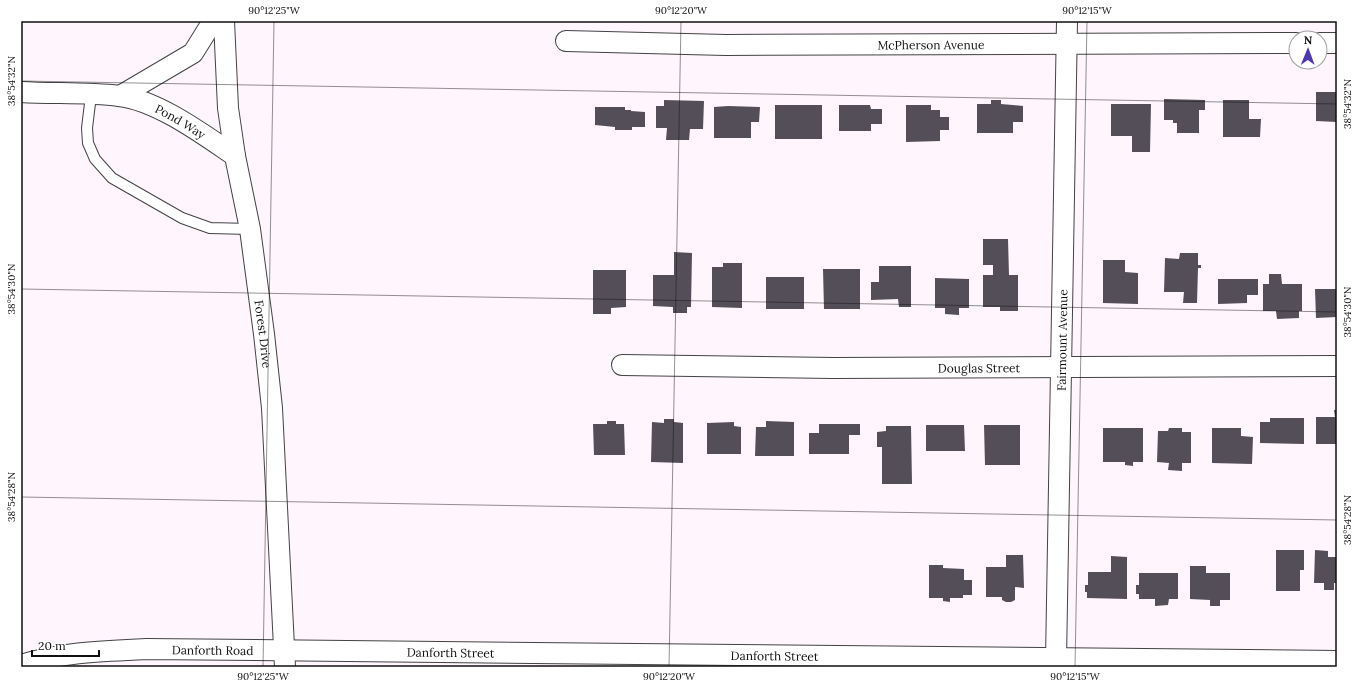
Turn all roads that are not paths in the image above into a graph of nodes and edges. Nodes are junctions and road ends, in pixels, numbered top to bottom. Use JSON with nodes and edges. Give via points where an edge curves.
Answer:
{"nodes":[{"id":1,"x":213,"y":21,"type":"edge"},
{"id":2,"x":224,"y":21,"type":"edge"},
{"id":3,"x":1067,"y":21,"type":"edge"},
{"id":4,"x":566,"y":41,"type":"dead end"},
{"id":5,"x":1067,"y":43,"type":"junction"},
{"id":6,"x":1288,"y":43,"type":"edge"},
{"id":7,"x":21,"y":92,"type":"edge"},
{"id":8,"x":91,"y":95,"type":"junction"},
{"id":9,"x":120,"y":96,"type":"junction"},
{"id":10,"x":235,"y":156,"type":"junction"},
{"id":11,"x":250,"y":229,"type":"junction"},
{"id":12,"x":622,"y":365,"type":"dead end"},
{"id":13,"x":1337,"y":366,"type":"edge"},
{"id":14,"x":1060,"y":368,"type":"junction"},
{"id":15,"x":285,"y":658,"type":"edge"},
{"id":16,"x":1056,"y":660,"type":"junction"},
{"id":17,"x":1337,"y":661,"type":"edge"},
{"id":18,"x":1236,"y":663,"type":"edge"},
{"id":19,"x":21,"y":665,"type":"edge"}],
"edges":[{"from":1,"to":9,"type":"street","via":[[193,53]]},
{"from":2,"to":10,"type":"street","name":"Forest Drive","via":[[228,108]]},
{"from":3,"to":5,"type":"street","name":"Fairmount Avenue"},
{"from":4,"to":5,"type":"street","name":"McPherson Avenue","via":[[726,45]]},
{"from":5,"to":6,"type":"street","name":"McPherson Avenue"},
{"from":5,"to":14,"type":"street","name":"Fairmount Avenue"},
{"from":7,"to":8,"type":"street","name":"Pond Way"},
{"from":8,"to":9,"type":"street","name":"Pond Way"},
{"from":8,"to":11,"type":"lane","via":[[88,144],[95,159],[112,178],[182,218],[210,228]]},
{"from":9,"to":10,"type":"street","name":"Pond Way","via":[[154,106]]},
{"from":10,"to":11,"type":"street","name":"Forest Drive"},
{"from":11,"to":15,"type":"street","name":"Forest Drive","via":[[272,408]]},
{"from":12,"to":14,"type":"street","name":"Douglas Street","via":[[742,368]]},
{"from":13,"to":14,"type":"street","name":"Douglas Street"},
{"from":14,"to":16,"type":"street","name":"Fairmount Avenue"},
{"from":15,"to":16,"type":"street","name":"Danforth Street"},
{"from":15,"to":19,"type":"street","name":"Danforth Road","via":[[146,649],[84,652],[44,658]]},
{"from":16,"to":18,"type":"street","name":"Danforth Street"},
{"from":17,"to":18,"type":"street","name":"Danforth Street"}]}
